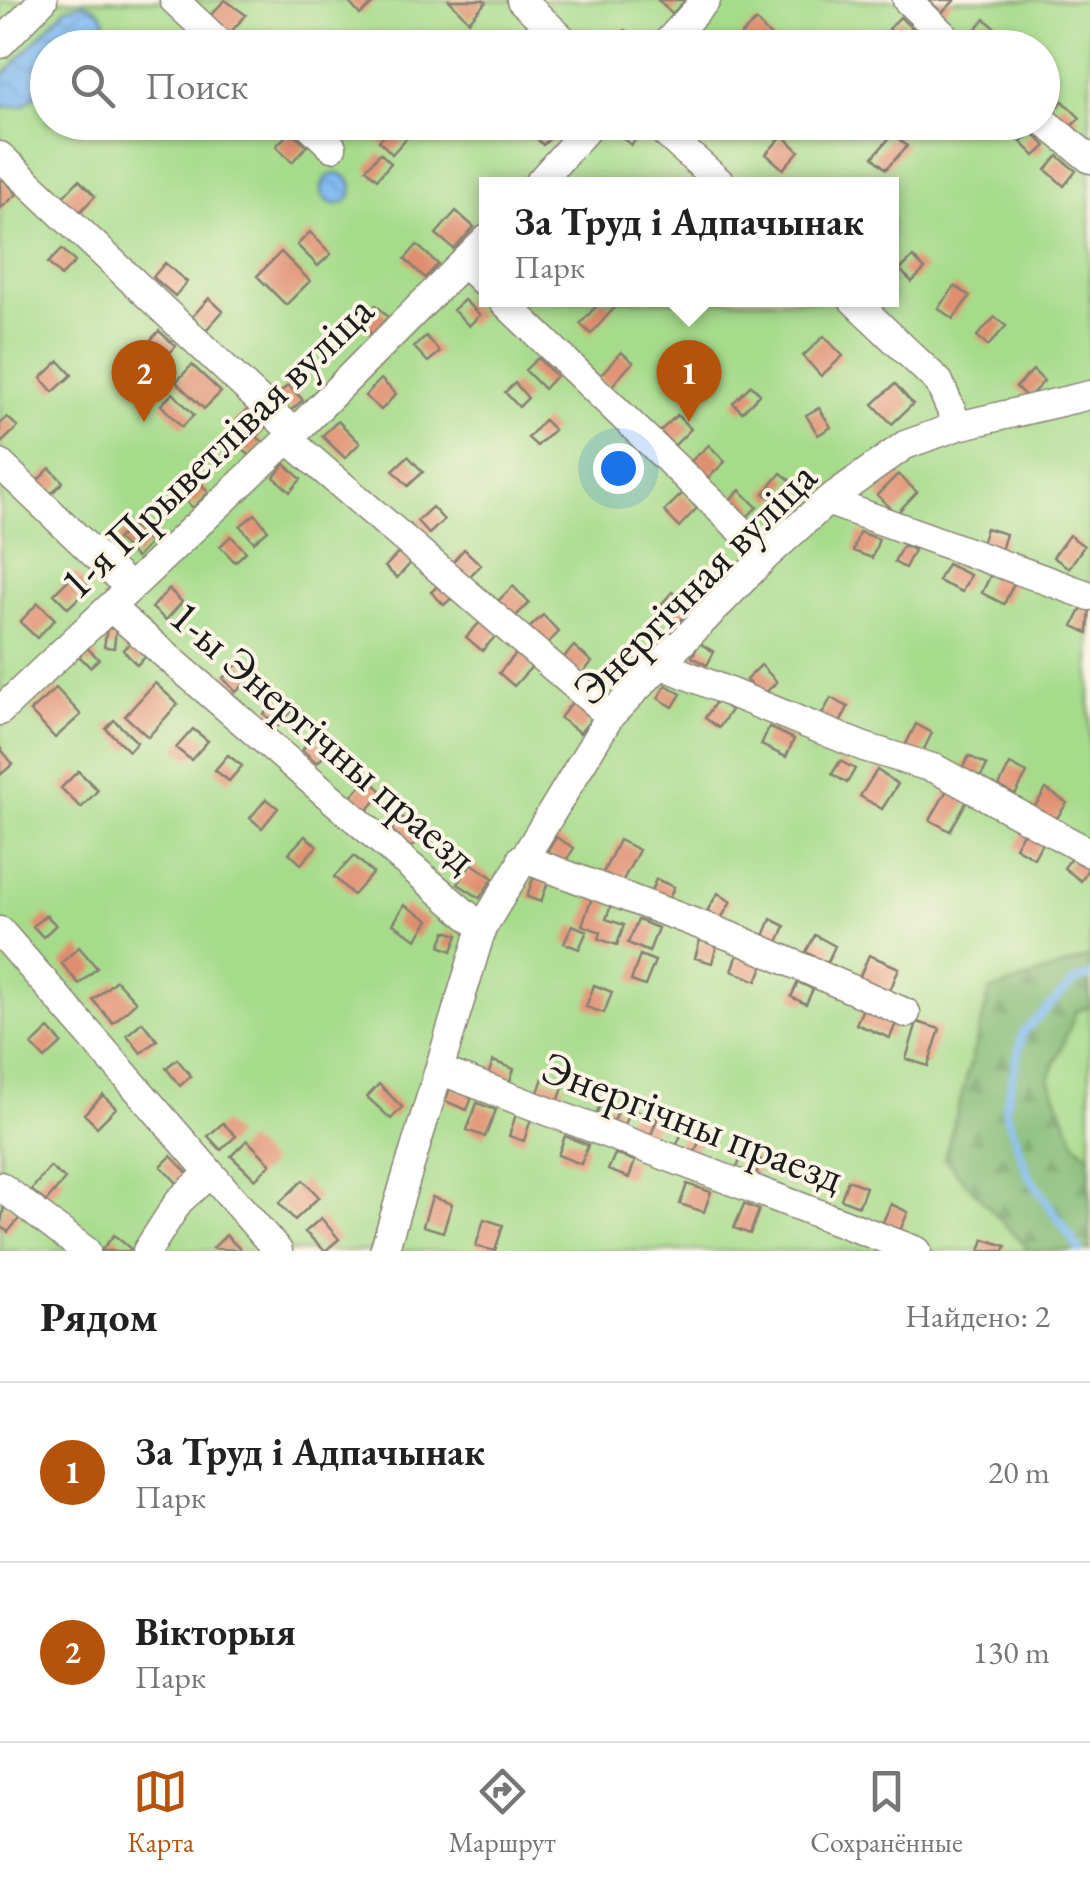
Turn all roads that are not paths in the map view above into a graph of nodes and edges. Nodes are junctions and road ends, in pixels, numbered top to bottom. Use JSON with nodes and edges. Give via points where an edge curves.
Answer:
{"nodes":[{"id":1,"x":43,"y":0,"type":"edge"},
{"id":2,"x":174,"y":0,"type":"edge"},
{"id":3,"x":521,"y":0,"type":"edge"},
{"id":4,"x":706,"y":0,"type":"edge"},
{"id":5,"x":906,"y":0,"type":"edge"},
{"id":6,"x":206,"y":30,"type":"edge"},
{"id":7,"x":553,"y":30,"type":"edge"},
{"id":8,"x":678,"y":30,"type":"edge"},
{"id":9,"x":938,"y":30,"type":"edge"},
{"id":10,"x":0,"y":44,"type":"edge"},
{"id":11,"x":1060,"y":135,"type":"edge"},
{"id":12,"x":325,"y":140,"type":"edge"},
{"id":13,"x":576,"y":140,"type":"edge"},
{"id":14,"x":673,"y":140,"type":"edge"},
{"id":15,"x":332,"y":147,"type":"dead end"},
{"id":16,"x":0,"y":156,"type":"edge"},
{"id":17,"x":1090,"y":159,"type":"edge"},
{"id":18,"x":542,"y":177,"type":"edge"},
{"id":19,"x":715,"y":177,"type":"edge"},
{"id":20,"x":479,"y":247,"type":"edge"},
{"id":21,"x":464,"y":263,"type":"junction"},
{"id":22,"x":479,"y":277,"type":"edge"},
{"id":23,"x":509,"y":307,"type":"edge"},
{"id":24,"x":860,"y":307,"type":"edge"},
{"id":25,"x":1090,"y":395,"type":"edge"},
{"id":26,"x":958,"y":426,"type":"junction"},
{"id":27,"x":291,"y":436,"type":"junction"},
{"id":28,"x":0,"y":464,"type":"edge"},
{"id":29,"x":827,"y":500,"type":"junction"},
{"id":30,"x":767,"y":555,"type":"junction"},
{"id":31,"x":1090,"y":596,"type":"edge"},
{"id":32,"x":120,"y":597,"type":"junction"},
{"id":33,"x":660,"y":664,"type":"junction"},
{"id":34,"x":0,"y":711,"type":"edge"},
{"id":35,"x":610,"y":716,"type":"junction"},
{"id":36,"x":1090,"y":853,"type":"edge"},
{"id":37,"x":522,"y":858,"type":"junction"},
{"id":38,"x":482,"y":928,"type":"junction"},
{"id":39,"x":0,"y":931,"type":"edge"},
{"id":40,"x":906,"y":1013,"type":"dead end"},
{"id":41,"x":440,"y":1070,"type":"junction"},
{"id":42,"x":210,"y":1173,"type":"junction"},
{"id":43,"x":0,"y":1186,"type":"edge"},
{"id":44,"x":86,"y":1251,"type":"edge"},
{"id":45,"x":146,"y":1251,"type":"edge"},
{"id":46,"x":278,"y":1251,"type":"edge"},
{"id":47,"x":384,"y":1251,"type":"edge"},
{"id":48,"x":918,"y":1251,"type":"edge"}],
"edges":[{"from":1,"to":10,"type":"lane"},
{"from":2,"to":6,"type":"lane"},
{"from":3,"to":7,"type":"lane"},
{"from":4,"to":8,"type":"lane"},
{"from":5,"to":9,"type":"lane"},
{"from":11,"to":17,"type":"lane"},
{"from":12,"to":15,"type":"lane"},
{"from":13,"to":18,"type":"lane"},
{"from":14,"to":19,"type":"lane"},
{"from":16,"to":27,"type":"lane"},
{"from":20,"to":21,"type":"lane","name":"1-я Прыветлівая вуліца"},
{"from":21,"to":22,"type":"lane"},
{"from":21,"to":27,"type":"lane","name":"1-я Прыветлівая вуліца"},
{"from":23,"to":30,"type":"lane"},
{"from":24,"to":26,"type":"lane","via":[[940,382]]},
{"from":25,"to":26,"type":"lane","name":"Энергічная вуліца"},
{"from":26,"to":29,"type":"lane","name":"Энергічная вуліца","via":[[905,445]]},
{"from":27,"to":32,"type":"lane","name":"1-я Прыветлівая вуліца"},
{"from":27,"to":35,"type":"lane"},
{"from":28,"to":32,"type":"lane","name":"1-ы Энергічны праезд"},
{"from":29,"to":30,"type":"lane","name":"Энергічная вуліца"},
{"from":29,"to":31,"type":"lane"},
{"from":30,"to":33,"type":"lane","name":"Энергічная вуліца"},
{"from":32,"to":34,"type":"lane","name":"1-я Прыветлівая вуліца"},
{"from":32,"to":38,"type":"lane","name":"1-ы Энергічны праезд"},
{"from":33,"to":35,"type":"lane","name":"Энергічная вуліца"},
{"from":33,"to":36,"type":"lane","via":[[864,747],[936,769]]},
{"from":35,"to":37,"type":"lane","name":"Энергічная вуліца"},
{"from":37,"to":38,"type":"lane","name":"Энергічная вуліца"},
{"from":37,"to":40,"type":"lane","via":[[735,938]]},
{"from":38,"to":41,"type":"lane","name":"Энергічная вуліца"},
{"from":39,"to":42,"type":"lane"},
{"from":41,"to":47,"type":"lane","name":"Энергічная вуліца"},
{"from":41,"to":48,"type":"lane","name":"Энергічны праезд"},
{"from":42,"to":45,"type":"lane","via":[[179,1201]]},
{"from":42,"to":46,"type":"lane"},
{"from":43,"to":44,"type":"lane"}]}
